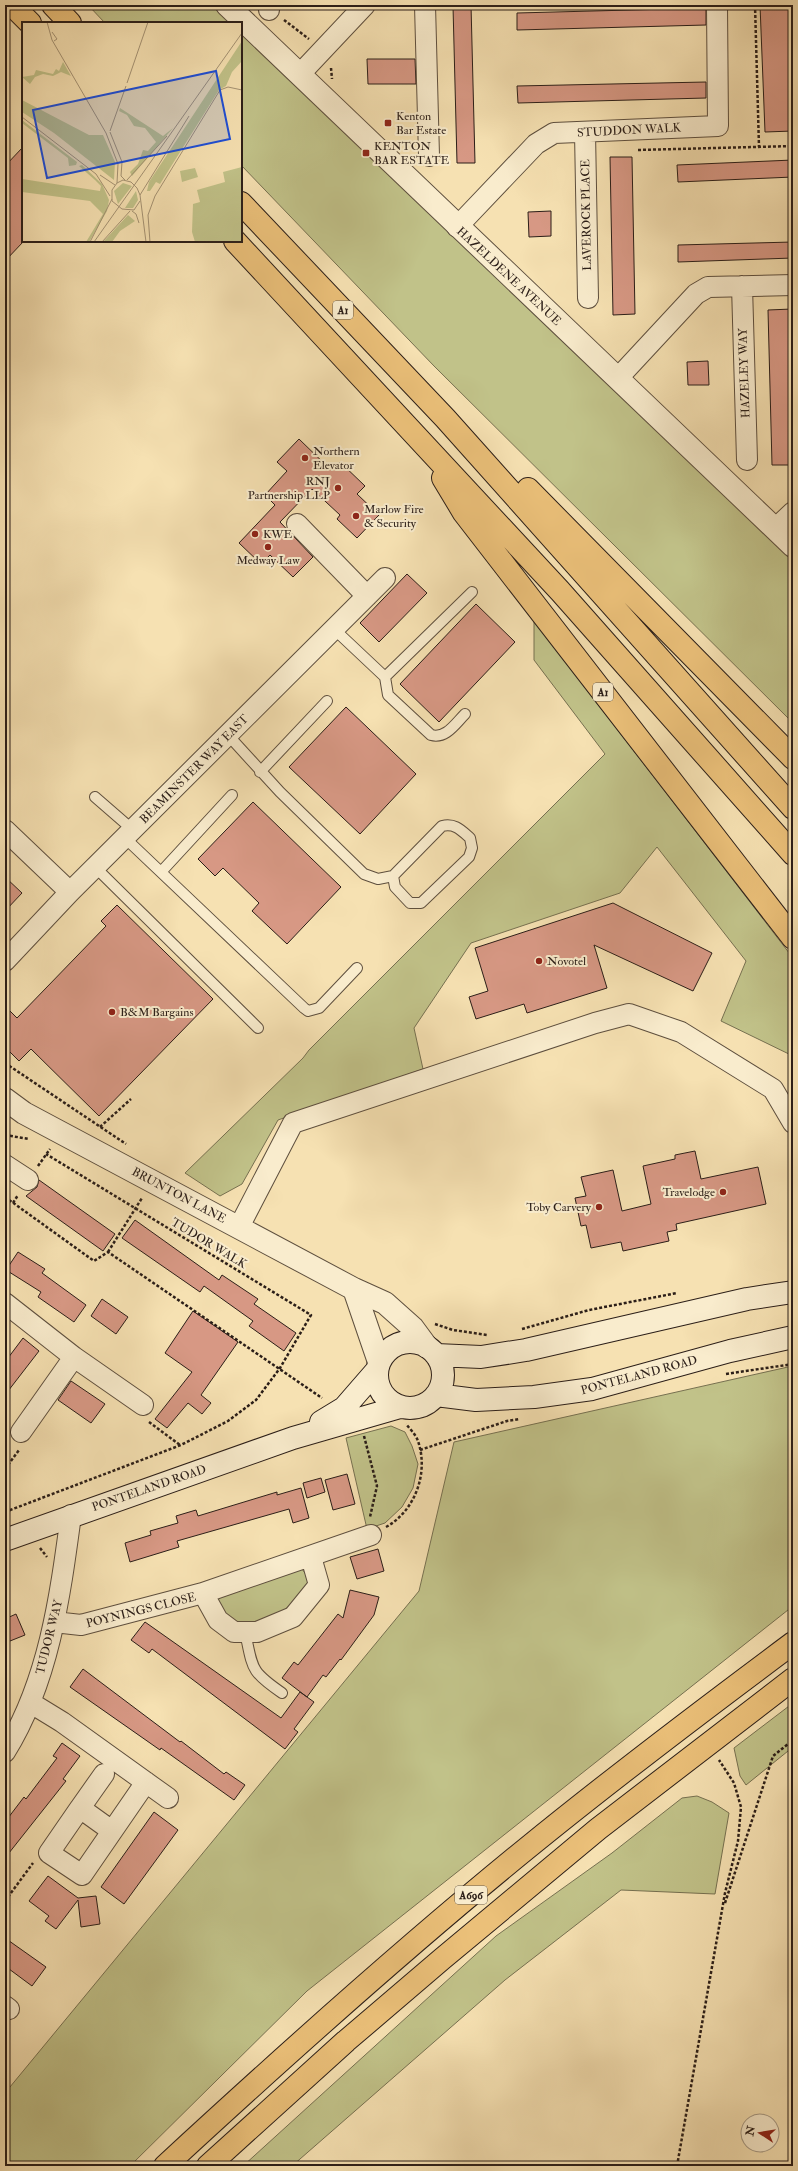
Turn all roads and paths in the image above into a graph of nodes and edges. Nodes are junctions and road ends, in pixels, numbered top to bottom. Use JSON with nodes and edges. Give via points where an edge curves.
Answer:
{"nodes":[{"id":1,"x":12,"y":5,"type":"edge"},
{"id":2,"x":53,"y":5,"type":"edge"},
{"id":3,"x":227,"y":5,"type":"edge"},
{"id":4,"x":365,"y":5,"type":"edge"},
{"id":5,"x":425,"y":5,"type":"edge"},
{"id":6,"x":717,"y":5,"type":"edge"},
{"id":7,"x":755,"y":5,"type":"edge"},
{"id":8,"x":29,"y":22,"type":"edge"},
{"id":9,"x":69,"y":22,"type":"edge"},
{"id":10,"x":300,"y":74,"type":"junction"},
{"id":11,"x":585,"y":132,"type":"junction"},
{"id":12,"x":793,"y":146,"type":"edge"},
{"id":13,"x":759,"y":147,"type":"junction"},
{"id":14,"x":633,"y":150,"type":"dead end"},
{"id":15,"x":429,"y":156,"type":"dead end"},
{"id":16,"x":242,"y":204,"type":"edge"},
{"id":17,"x":457,"y":227,"type":"junction"},
{"id":18,"x":236,"y":242,"type":"edge"},
{"id":19,"x":793,"y":285,"type":"edge"},
{"id":20,"x":742,"y":286,"type":"junction"},
{"id":21,"x":588,"y":298,"type":"dead end"},
{"id":22,"x":618,"y":378,"type":"junction"},
{"id":23,"x":445,"y":418,"type":"junction"},
{"id":24,"x":421,"y":440,"type":"junction"},
{"id":25,"x":747,"y":460,"type":"dead end"},
{"id":26,"x":793,"y":512,"type":"edge"},
{"id":27,"x":297,"y":524,"type":"dead end"},
{"id":28,"x":775,"y":529,"type":"junction"},
{"id":29,"x":793,"y":546,"type":"edge"},
{"id":30,"x":385,"y":578,"type":"dead end"},
{"id":31,"x":472,"y":592,"type":"dead end"},
{"id":32,"x":367,"y":596,"type":"junction"},
{"id":33,"x":334,"y":629,"type":"junction"},
{"id":34,"x":385,"y":676,"type":"junction"},
{"id":35,"x":328,"y":701,"type":"dead end"},
{"id":36,"x":465,"y":714,"type":"dead end"},
{"id":37,"x":228,"y":735,"type":"junction"},
{"id":38,"x":793,"y":758,"type":"edge"},
{"id":39,"x":260,"y":772,"type":"junction"},
{"id":40,"x":232,"y":795,"type":"dead end"},
{"id":41,"x":95,"y":797,"type":"dead end"},
{"id":42,"x":793,"y":808,"type":"edge"},
{"id":43,"x":5,"y":830,"type":"edge"},
{"id":44,"x":129,"y":834,"type":"junction"},
{"id":45,"x":793,"y":854,"type":"edge"},
{"id":46,"x":95,"y":867,"type":"junction"},
{"id":47,"x":161,"y":872,"type":"junction"},
{"id":48,"x":393,"y":876,"type":"junction"},
{"id":49,"x":70,"y":892,"type":"junction"},
{"id":50,"x":793,"y":938,"type":"edge"},
{"id":51,"x":5,"y":961,"type":"edge"},
{"id":52,"x":357,"y":968,"type":"dead end"},
{"id":53,"x":258,"y":1028,"type":"dead end"},
{"id":54,"x":131,"y":1099,"type":"dead end"},
{"id":55,"x":5,"y":1100,"type":"edge"},
{"id":56,"x":793,"y":1123,"type":"edge"},
{"id":57,"x":86,"y":1146,"type":"junction"},
{"id":58,"x":46,"y":1154,"type":"dead end"},
{"id":59,"x":5,"y":1165,"type":"edge"},
{"id":60,"x":28,"y":1180,"type":"dead end"},
{"id":61,"x":152,"y":1181,"type":"junction"},
{"id":62,"x":5,"y":1197,"type":"edge"},
{"id":63,"x":135,"y":1208,"type":"junction"},
{"id":64,"x":239,"y":1227,"type":"junction"},
{"id":65,"x":108,"y":1252,"type":"junction"},
{"id":66,"x":354,"y":1289,"type":"junction"},
{"id":67,"x":793,"y":1292,"type":"edge"},
{"id":68,"x":6,"y":1307,"type":"edge"},
{"id":69,"x":793,"y":1337,"type":"edge"},
{"id":70,"x":432,"y":1351,"type":"junction"},
{"id":71,"x":74,"y":1357,"type":"junction"},
{"id":72,"x":378,"y":1366,"type":"junction"},
{"id":73,"x":280,"y":1368,"type":"junction"},
{"id":74,"x":436,"y":1395,"type":"junction"},
{"id":75,"x":324,"y":1399,"type":"dead end"},
{"id":76,"x":143,"y":1406,"type":"joint"},
{"id":77,"x":394,"y":1408,"type":"junction"},
{"id":78,"x":21,"y":1432,"type":"joint"},
{"id":79,"x":363,"y":1433,"type":"dead end"},
{"id":80,"x":293,"y":1438,"type":"junction"},
{"id":81,"x":181,"y":1445,"type":"junction"},
{"id":82,"x":5,"y":1470,"type":"edge"},
{"id":83,"x":5,"y":1512,"type":"edge"},
{"id":84,"x":71,"y":1516,"type":"junction"},
{"id":85,"x":371,"y":1535,"type":"junction"},
{"id":86,"x":5,"y":1540,"type":"edge"},
{"id":87,"x":39,"y":1547,"type":"dead end"},
{"id":88,"x":311,"y":1557,"type":"junction"},
{"id":89,"x":50,"y":1562,"type":"dead end"},
{"id":90,"x":203,"y":1593,"type":"junction"},
{"id":91,"x":54,"y":1622,"type":"junction"},
{"id":92,"x":245,"y":1632,"type":"junction"},
{"id":93,"x":793,"y":1643,"type":"edge"},
{"id":94,"x":793,"y":1679,"type":"edge"},
{"id":95,"x":282,"y":1693,"type":"dead end"},
{"id":96,"x":30,"y":1703,"type":"junction"},
{"id":97,"x":793,"y":1740,"type":"edge"},
{"id":98,"x":708,"y":1744,"type":"junction"},
{"id":99,"x":5,"y":1752,"type":"edge"},
{"id":100,"x":104,"y":1774,"type":"dead end"},
{"id":101,"x":146,"y":1782,"type":"junction"},
{"id":102,"x":168,"y":1798,"type":"dead end"},
{"id":103,"x":80,"y":1808,"type":"junction"},
{"id":104,"x":112,"y":1831,"type":"junction"},
{"id":105,"x":36,"y":1859,"type":"dead end"},
{"id":106,"x":5,"y":1901,"type":"edge"},
{"id":107,"x":724,"y":1907,"type":"junction"},
{"id":108,"x":166,"y":2166,"type":"edge"},
{"id":109,"x":208,"y":2166,"type":"edge"},
{"id":110,"x":677,"y":2166,"type":"edge"}],
"edges":[{"from":1,"to":8,"type":"highway"},
{"from":2,"to":9,"type":"highway"},
{"from":3,"to":10,"type":"main road","name":"HAZELDENE AVENUE"},
{"from":4,"to":10,"type":"street"},
{"from":5,"to":15,"type":"street"},
{"from":6,"to":11,"type":"street","name":"STUDDON WALK","via":[[718,126]]},
{"from":7,"to":13,"type":"path"},
{"from":10,"to":17,"type":"main road","name":"HAZELDENE AVENUE"},
{"from":11,"to":17,"type":"street","name":"STUDDON WALK","via":[[554,133],[536,144]]},
{"from":11,"to":21,"type":"street","name":"LAVEROCK PLACE"},
{"from":12,"to":13,"type":"path","name":"STUDDON WALK"},
{"from":13,"to":14,"type":"path","name":"STUDDON WALK"},
{"from":16,"to":23,"type":"highway","number":"A1"},
{"from":17,"to":22,"type":"main road","name":"HAZELDENE AVENUE"},
{"from":18,"to":24,"type":"highway","number":"A1"},
{"from":19,"to":20,"type":"street"},
{"from":20,"to":22,"type":"street","via":[[708,287],[696,294]]},
{"from":20,"to":25,"type":"street","name":"HAZELEY WAY"},
{"from":22,"to":28,"type":"main road","name":"HAZELDENE AVENUE"},
{"from":23,"to":38,"type":"highway","number":"A1","via":[[501,461]]},
{"from":23,"to":42,"type":"highway","number":"A1"},
{"from":24,"to":45,"type":"highway","number":"A1","via":[[560,591]]},
{"from":24,"to":50,"type":"highway","number":"A1","via":[[464,513]]},
{"from":26,"to":28,"type":"street"},
{"from":27,"to":32,"type":"street"},
{"from":28,"to":29,"type":"main road","name":"HAZELDENE AVENUE"},
{"from":30,"to":32,"type":"street","name":"BEAMINSTER WAY EAST"},
{"from":31,"to":34,"type":"lane"},
{"from":32,"to":33,"type":"street","name":"BEAMINSTER WAY EAST"},
{"from":33,"to":34,"type":"lane"},
{"from":33,"to":37,"type":"street","name":"BEAMINSTER WAY EAST"},
{"from":34,"to":36,"type":"lane","via":[[388,694],[431,735],[444,734]]},
{"from":35,"to":39,"type":"lane"},
{"from":37,"to":39,"type":"lane"},
{"from":37,"to":44,"type":"street","name":"BEAMINSTER WAY EAST"},
{"from":39,"to":48,"type":"lane","via":[[364,874],[378,879]]},
{"from":40,"to":47,"type":"lane"},
{"from":41,"to":44,"type":"lane"},
{"from":43,"to":49,"type":"street"},
{"from":44,"to":46,"type":"street","name":"BEAMINSTER WAY EAST"},
{"from":44,"to":47,"type":"lane"},
{"from":46,"to":49,"type":"street","name":"BEAMINSTER WAY EAST"},
{"from":46,"to":53,"type":"lane"},
{"from":47,"to":52,"type":"lane","via":[[308,1011],[318,1008]]},
{"from":48,"to":48,"type":"lane","via":[[395,887],[410,903],[421,903],[469,857],[472,848],[470,838],[457,826],[442,826]]},
{"from":49,"to":51,"type":"street","name":"BEAMINSTER WAY EAST"},
{"from":54,"to":57,"type":"path","via":[[98,1129]]},
{"from":55,"to":57,"type":"main road","name":"BRUNTON LANE","via":[[24,1114]]},
{"from":56,"to":64,"type":"street","via":[[773,1089],[681,1032],[629,1014],[293,1123]]},
{"from":57,"to":61,"type":"main road","name":"BRUNTON LANE"},
{"from":58,"to":63,"type":"path","name":"TUDOR WALK"},
{"from":59,"to":60,"type":"street"},
{"from":61,"to":63,"type":"path"},
{"from":61,"to":64,"type":"main road","name":"BRUNTON LANE"},
{"from":62,"to":65,"type":"path","via":[[94,1261]]},
{"from":63,"to":65,"type":"path"},
{"from":63,"to":73,"type":"path","name":"TUDOR WALK","via":[[311,1315]]},
{"from":64,"to":66,"type":"main road","name":"BRUNTON LANE"},
{"from":65,"to":73,"type":"path"},
{"from":66,"to":70,"type":"main road","name":"BRUNTON LANE","via":[[385,1303],[413,1328]]},
{"from":66,"to":72,"type":"main road"},
{"from":67,"to":70,"type":"main road","via":[[747,1299],[526,1350],[481,1357]]},
{"from":68,"to":71,"type":"street"},
{"from":69,"to":74,"type":"main road","name":"PONTELAND ROAD","via":[[730,1351],[592,1389],[534,1397],[476,1400]]},
{"from":70,"to":72,"type":"main road","via":[[412,1342],[395,1344]]},
{"from":70,"to":74,"type":"main road","via":[[442,1368],[442,1382]]},
{"from":71,"to":76,"type":"street"},
{"from":71,"to":78,"type":"street"},
{"from":72,"to":77,"type":"main road","via":[[378,1386]]},
{"from":72,"to":80,"type":"main road","name":"PONTELAND ROAD","via":[[344,1408]]},
{"from":73,"to":75,"type":"path"},
{"from":73,"to":81,"type":"path","via":[[256,1400],[228,1421]]},
{"from":74,"to":77,"type":"main road","via":[[425,1404],[413,1408]]},
{"from":76,"to":81,"type":"path","via":[[138,1414]]},
{"from":77,"to":80,"type":"main road","name":"PONTELAND ROAD"},
{"from":77,"to":85,"type":"path","via":[[418,1440],[422,1467],[415,1498],[397,1521]]},
{"from":78,"to":82,"type":"path","via":[[20,1448]]},
{"from":79,"to":85,"type":"path","via":[[377,1486],[367,1529]]},
{"from":80,"to":84,"type":"main road","name":"PONTELAND ROAD"},
{"from":81,"to":83,"type":"path"},
{"from":84,"to":86,"type":"main road","name":"PONTELAND ROAD"},
{"from":84,"to":91,"type":"street","name":"TUDOR WAY"},
{"from":85,"to":88,"type":"street","name":"POYNINGS CLOSE"},
{"from":87,"to":89,"type":"path"},
{"from":88,"to":90,"type":"street","name":"POYNINGS CLOSE"},
{"from":88,"to":92,"type":"street","name":"POYNINGS CLOSE","via":[[319,1585],[293,1617],[257,1632]]},
{"from":90,"to":91,"type":"street","name":"POYNINGS CLOSE","via":[[81,1625]]},
{"from":90,"to":92,"type":"street","name":"POYNINGS CLOSE","via":[[218,1620],[234,1632]]},
{"from":91,"to":96,"type":"street","name":"TUDOR WAY","via":[[45,1661]]},
{"from":92,"to":95,"type":"lane","via":[[256,1673]]},
{"from":93,"to":108,"type":"highway","number":"A696","via":[[527,1848],[436,1923],[292,2049]]},
{"from":94,"to":98,"type":"highway","number":"A696"},
{"from":96,"to":99,"type":"street","name":"TUDOR WAY"},
{"from":96,"to":101,"type":"street","via":[[62,1722]]},
{"from":97,"to":107,"type":"path","via":[[773,1756]]},
{"from":98,"to":107,"type":"path","via":[[734,1783],[741,1807],[738,1842]]},
{"from":98,"to":109,"type":"highway","number":"A696","via":[[598,1829],[448,1954],[346,2041]]},
{"from":100,"to":103,"type":"street"},
{"from":101,"to":102,"type":"street"},
{"from":101,"to":104,"type":"street"},
{"from":103,"to":104,"type":"street"},
{"from":103,"to":104,"type":"street","via":[[49,1853],[82,1876]]},
{"from":105,"to":106,"type":"path"},
{"from":107,"to":110,"type":"path"}]}
